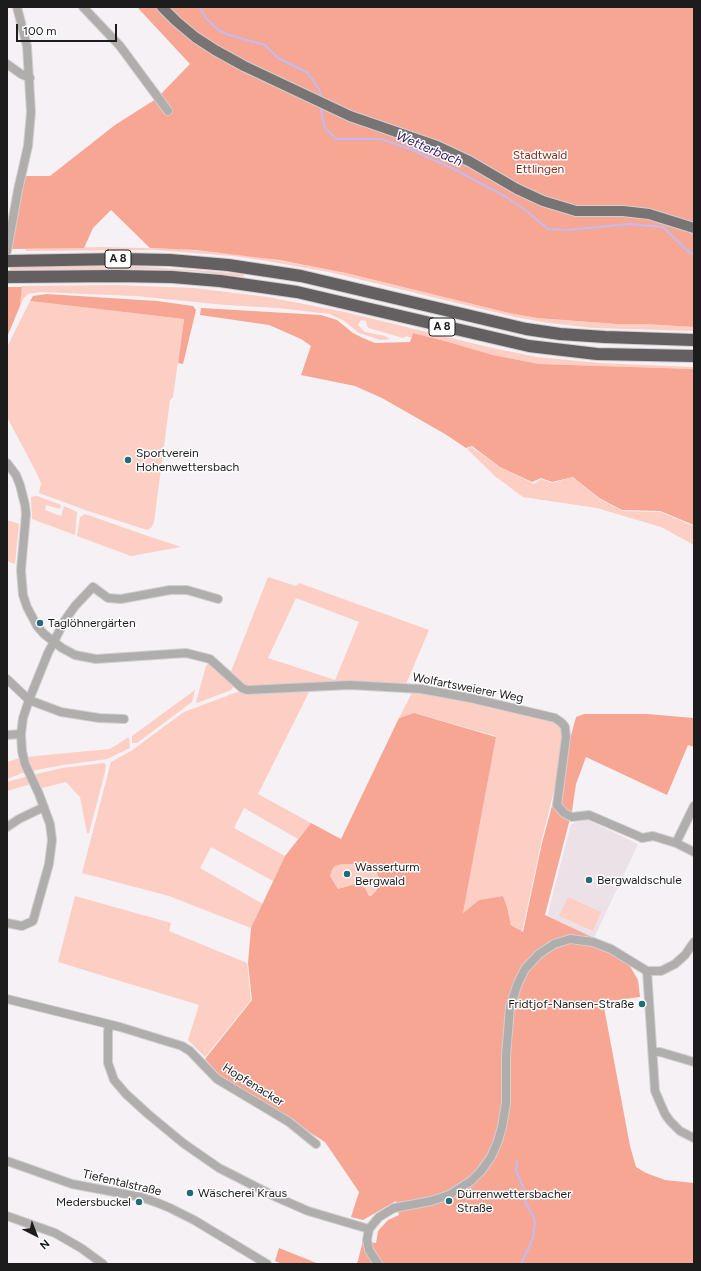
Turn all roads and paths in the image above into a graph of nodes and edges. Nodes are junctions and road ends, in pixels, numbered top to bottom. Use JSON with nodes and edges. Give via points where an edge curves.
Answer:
{"nodes":[{"id":1,"x":18,"y":7,"type":"edge"},
{"id":2,"x":83,"y":7,"type":"edge"},
{"id":3,"x":162,"y":7,"type":"edge"},
{"id":4,"x":7,"y":64,"type":"edge"},
{"id":5,"x":30,"y":78,"type":"junction"},
{"id":6,"x":168,"y":111,"type":"dead end"},
{"id":7,"x":694,"y":228,"type":"edge"},
{"id":8,"x":7,"y":250,"type":"edge"},
{"id":9,"x":7,"y":261,"type":"edge"},
{"id":10,"x":7,"y":277,"type":"edge"},
{"id":11,"x":694,"y":340,"type":"edge"},
{"id":12,"x":694,"y":356,"type":"edge"},
{"id":13,"x":7,"y":462,"type":"edge"},
{"id":14,"x":218,"y":599,"type":"dead end"},
{"id":15,"x":53,"y":642,"type":"junction"},
{"id":16,"x":7,"y":679,"type":"edge"},
{"id":17,"x":29,"y":700,"type":"junction"},
{"id":18,"x":124,"y":719,"type":"dead end"},
{"id":19,"x":7,"y":734,"type":"edge"},
{"id":20,"x":20,"y":734,"type":"junction"},
{"id":21,"x":694,"y":806,"type":"edge"},
{"id":22,"x":44,"y":807,"type":"junction"},
{"id":23,"x":7,"y":827,"type":"edge"},
{"id":24,"x":676,"y":844,"type":"junction"},
{"id":25,"x":694,"y":852,"type":"edge"},
{"id":26,"x":7,"y":923,"type":"edge"},
{"id":27,"x":694,"y":942,"type":"edge"},
{"id":28,"x":647,"y":970,"type":"junction"},
{"id":29,"x":7,"y":999,"type":"edge"},
{"id":30,"x":109,"y":1025,"type":"junction"},
{"id":31,"x":653,"y":1052,"type":"junction"},
{"id":32,"x":694,"y":1062,"type":"edge"},
{"id":33,"x":694,"y":1138,"type":"edge"},
{"id":34,"x":316,"y":1144,"type":"dead end"},
{"id":35,"x":7,"y":1161,"type":"edge"},
{"id":36,"x":7,"y":1216,"type":"edge"},
{"id":37,"x":370,"y":1229,"type":"junction"},
{"id":38,"x":103,"y":1264,"type":"edge"},
{"id":39,"x":267,"y":1264,"type":"edge"},
{"id":40,"x":378,"y":1264,"type":"edge"}],
"edges":[{"from":1,"to":5,"type":"street","via":[[27,46]]},
{"from":2,"to":6,"type":"street","via":[[120,46]]},
{"from":3,"to":7,"type":"main road","via":[[189,32],[215,50],[350,116],[453,153],[528,194],[576,211],[649,214]]},
{"from":4,"to":5,"type":"street"},
{"from":5,"to":8,"type":"street","via":[[30,130]]},
{"from":9,"to":11,"type":"highway","number":"A 8","via":[[128,259],[228,265],[301,276],[526,329],[605,337]]},
{"from":10,"to":12,"type":"highway","number":"A 8","via":[[172,277],[220,281],[297,292],[529,346],[597,354]]},
{"from":13,"to":15,"type":"street","via":[[16,475],[25,505],[21,570],[23,594],[37,626]]},
{"from":14,"to":15,"type":"street","via":[[187,590],[170,590],[121,599],[108,598],[92,587],[65,620]]},
{"from":15,"to":17,"type":"street"},
{"from":15,"to":24,"type":"street","name":"Wolfartsweierer Weg","via":[[75,655],[96,659],[186,653],[207,658],[242,688],[250,690],[350,685],[421,689],[555,718],[565,727],[566,737],[556,805],[572,817],[589,814],[642,838],[653,836]]},
{"from":16,"to":17,"type":"street"},
{"from":17,"to":18,"type":"street","via":[[61,712]]},
{"from":17,"to":20,"type":"street"},
{"from":19,"to":20,"type":"street"},
{"from":20,"to":22,"type":"street","via":[[25,764]]},
{"from":21,"to":24,"type":"street"},
{"from":22,"to":23,"type":"street"},
{"from":22,"to":26,"type":"street","via":[[50,824],[52,852],[36,912],[33,921],[22,926]]},
{"from":24,"to":25,"type":"street"},
{"from":27,"to":28,"type":"street","via":[[675,964],[661,971]]},
{"from":28,"to":31,"type":"street"},
{"from":28,"to":37,"type":"street","via":[[611,949],[579,939],[563,940],[539,954],[525,969],[510,1007],[506,1103],[502,1127],[492,1157],[481,1171],[460,1189],[431,1201],[394,1208],[379,1217]]},
{"from":29,"to":30,"type":"street"},
{"from":30,"to":34,"type":"street","name":"Hopfenacker","via":[[186,1049],[217,1079],[289,1122]]},
{"from":30,"to":37,"type":"street","via":[[108,1063],[114,1080],[126,1094],[183,1143],[219,1168],[276,1197],[308,1211]]},
{"from":31,"to":32,"type":"street"},
{"from":31,"to":33,"type":"street","via":[[655,1090],[665,1114],[680,1131]]},
{"from":35,"to":39,"type":"street","name":"Tiefentalstraße","via":[[72,1184],[141,1197],[158,1203],[194,1220]]},
{"from":36,"to":38,"type":"street","via":[[55,1233]]},
{"from":37,"to":40,"type":"street","via":[[368,1250]]}]}
